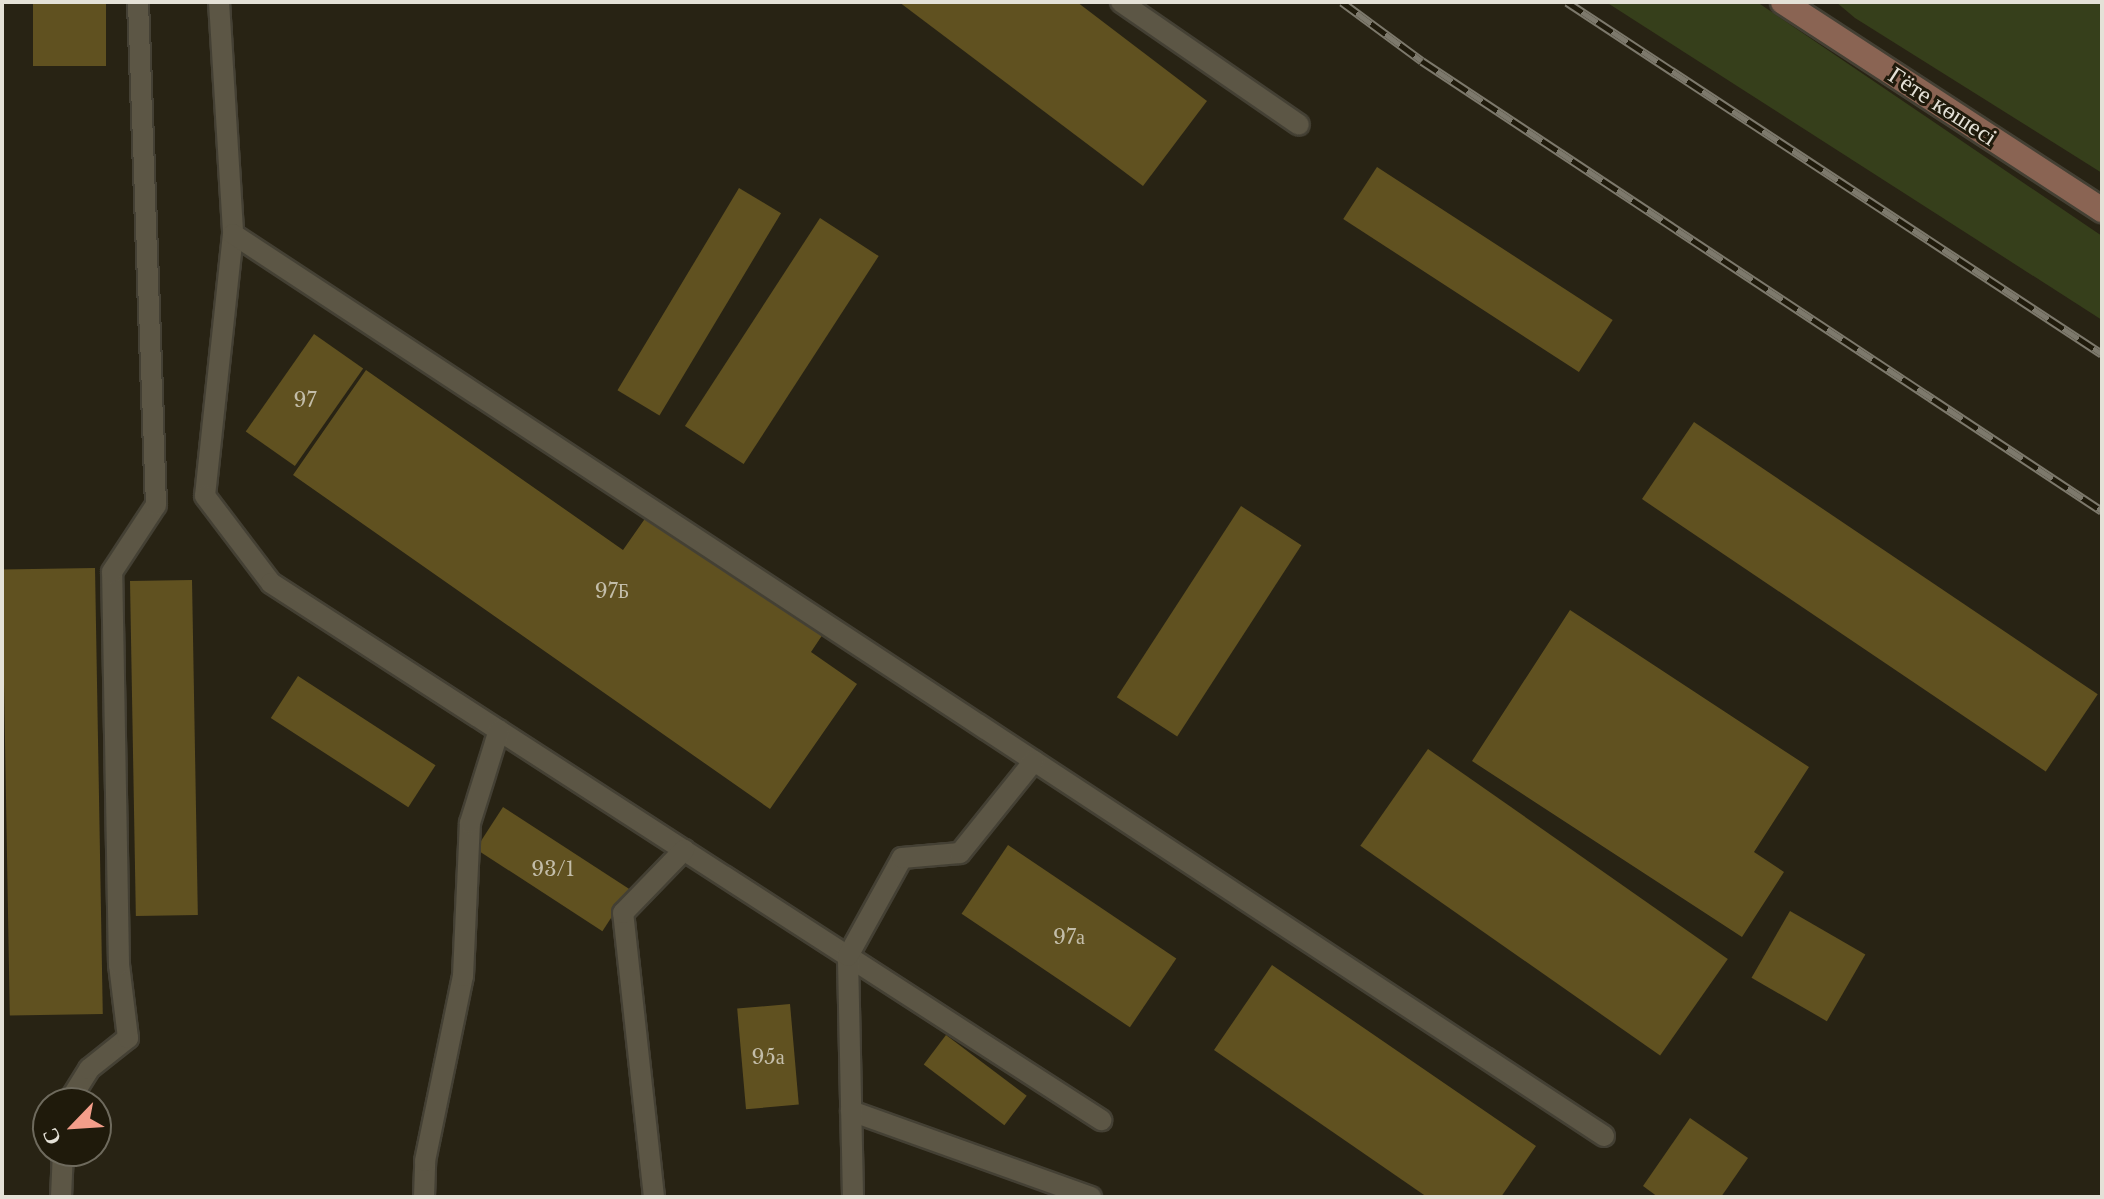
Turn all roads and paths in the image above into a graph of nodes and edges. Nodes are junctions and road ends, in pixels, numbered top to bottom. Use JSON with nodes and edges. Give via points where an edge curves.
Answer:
{"nodes":[{"id":1,"x":138,"y":2,"type":"edge"},
{"id":2,"x":219,"y":2,"type":"edge"},
{"id":3,"x":1121,"y":2,"type":"edge"},
{"id":4,"x":1783,"y":2,"type":"edge"},
{"id":5,"x":1299,"y":125,"type":"dead end"},
{"id":6,"x":2102,"y":210,"type":"edge"},
{"id":7,"x":233,"y":234,"type":"junction"},
{"id":8,"x":499,"y":730,"type":"junction"},
{"id":9,"x":1034,"y":761,"type":"junction"},
{"id":10,"x":684,"y":850,"type":"junction"},
{"id":11,"x":848,"y":956,"type":"junction"},
{"id":12,"x":78,"y":1087,"type":"edge"},
{"id":13,"x":851,"y":1111,"type":"junction"},
{"id":14,"x":1101,"y":1120,"type":"dead end"},
{"id":15,"x":1604,"y":1136,"type":"dead end"},
{"id":16,"x":62,"y":1167,"type":"edge"},
{"id":17,"x":61,"y":1197,"type":"edge"},
{"id":18,"x":424,"y":1197,"type":"edge"},
{"id":19,"x":654,"y":1197,"type":"edge"},
{"id":20,"x":853,"y":1197,"type":"edge"},
{"id":21,"x":1091,"y":1197,"type":"edge"}],
"edges":[{"from":1,"to":12,"type":"lane","via":[[156,505],[112,572],[119,965],[128,1038],[89,1069]]},
{"from":2,"to":7,"type":"lane"},
{"from":3,"to":5,"type":"lane"},
{"from":4,"to":6,"type":"main road","name":"Гёте көшесі"},
{"from":7,"to":8,"type":"lane","via":[[205,496],[271,583]]},
{"from":7,"to":9,"type":"lane"},
{"from":8,"to":10,"type":"lane"},
{"from":8,"to":18,"type":"lane","via":[[470,823],[463,976],[425,1161]]},
{"from":9,"to":11,"type":"lane","via":[[960,853],[902,858]]},
{"from":9,"to":15,"type":"lane"},
{"from":10,"to":11,"type":"lane"},
{"from":10,"to":19,"type":"lane","via":[[623,913]]},
{"from":11,"to":13,"type":"lane"},
{"from":11,"to":14,"type":"lane"},
{"from":13,"to":20,"type":"lane"},
{"from":13,"to":21,"type":"lane"},
{"from":16,"to":17,"type":"lane"}]}
